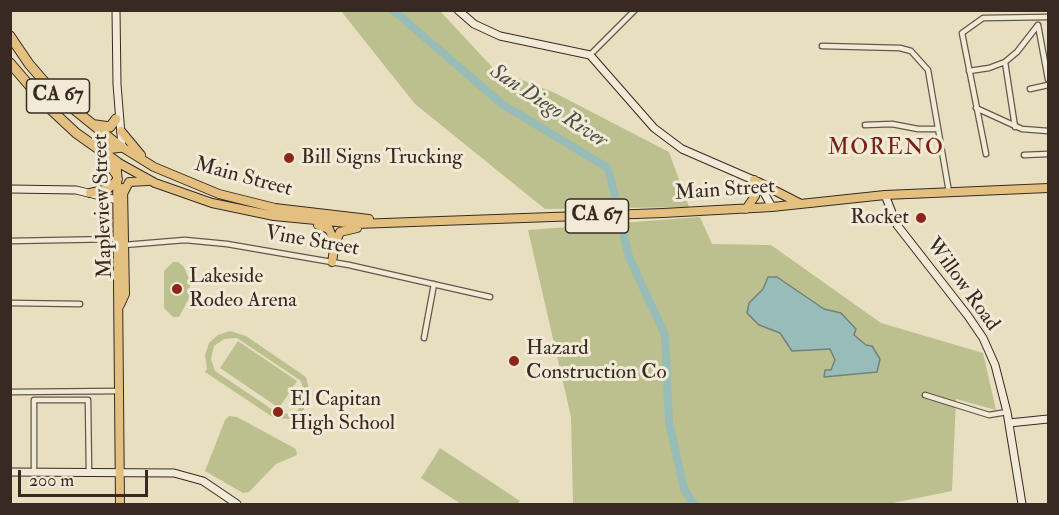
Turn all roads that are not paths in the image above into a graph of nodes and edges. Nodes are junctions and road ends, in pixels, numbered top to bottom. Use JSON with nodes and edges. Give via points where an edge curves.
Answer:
{"nodes":[{"id":1,"x":116,"y":10,"type":"edge"},
{"id":2,"x":458,"y":10,"type":"edge"},
{"id":3,"x":635,"y":10,"type":"edge"},
{"id":4,"x":1048,"y":17,"type":"edge"},
{"id":5,"x":1037,"y":19,"type":"junction"},
{"id":6,"x":1038,"y":25,"type":"junction"},
{"id":7,"x":10,"y":36,"type":"edge"},
{"id":8,"x":822,"y":46,"type":"dead end"},
{"id":9,"x":590,"y":55,"type":"junction"},
{"id":10,"x":1005,"y":62,"type":"junction"},
{"id":11,"x":10,"y":63,"type":"edge"},
{"id":12,"x":1047,"y":63,"type":"edge"},
{"id":13,"x":969,"y":71,"type":"junction"},
{"id":14,"x":1048,"y":79,"type":"edge"},
{"id":15,"x":1048,"y":85,"type":"edge"},
{"id":16,"x":1030,"y":89,"type":"dead end"},
{"id":17,"x":118,"y":104,"type":"junction"},
{"id":18,"x":976,"y":108,"type":"junction"},
{"id":19,"x":116,"y":119,"type":"junction"},
{"id":20,"x":87,"y":121,"type":"junction"},
{"id":21,"x":865,"y":124,"type":"dead end"},
{"id":22,"x":1016,"y":127,"type":"junction"},
{"id":23,"x":938,"y":129,"type":"junction"},
{"id":24,"x":121,"y":131,"type":"junction"},
{"id":25,"x":1048,"y":131,"type":"edge"},
{"id":26,"x":119,"y":147,"type":"junction"},
{"id":27,"x":99,"y":150,"type":"junction"},
{"id":28,"x":986,"y":154,"type":"dead end"},
{"id":29,"x":1048,"y":154,"type":"edge"},
{"id":30,"x":1024,"y":155,"type":"dead end"},
{"id":31,"x":143,"y":160,"type":"junction"},
{"id":32,"x":121,"y":162,"type":"junction"},
{"id":33,"x":118,"y":177,"type":"junction"},
{"id":34,"x":756,"y":181,"type":"junction"},
{"id":35,"x":155,"y":183,"type":"junction"},
{"id":36,"x":1048,"y":188,"type":"edge"},
{"id":37,"x":10,"y":189,"type":"edge"},
{"id":38,"x":90,"y":192,"type":"junction"},
{"id":39,"x":949,"y":192,"type":"junction"},
{"id":40,"x":885,"y":195,"type":"junction"},
{"id":41,"x":121,"y":199,"type":"junction"},
{"id":42,"x":800,"y":204,"type":"junction"},
{"id":43,"x":772,"y":207,"type":"junction"},
{"id":44,"x":746,"y":209,"type":"junction"},
{"id":45,"x":302,"y":220,"type":"junction"},
{"id":46,"x":404,"y":222,"type":"junction"},
{"id":47,"x":116,"y":239,"type":"junction"},
{"id":48,"x":10,"y":241,"type":"edge"},
{"id":49,"x":335,"y":244,"type":"junction"},
{"id":50,"x":124,"y":245,"type":"junction"},
{"id":51,"x":333,"y":262,"type":"junction"},
{"id":52,"x":434,"y":284,"type":"junction"},
{"id":53,"x":490,"y":297,"type":"dead end"},
{"id":54,"x":10,"y":303,"type":"edge"},
{"id":55,"x":80,"y":304,"type":"dead end"},
{"id":56,"x":120,"y":306,"type":"junction"},
{"id":57,"x":424,"y":338,"type":"dead end"},
{"id":58,"x":120,"y":390,"type":"junction"},
{"id":59,"x":10,"y":392,"type":"edge"},
{"id":60,"x":925,"y":395,"type":"dead end"},
{"id":61,"x":1007,"y":412,"type":"junction"},
{"id":62,"x":1048,"y":419,"type":"edge"},
{"id":63,"x":1009,"y":423,"type":"junction"},
{"id":64,"x":10,"y":472,"type":"edge"},
{"id":65,"x":34,"y":472,"type":"junction"},
{"id":66,"x":89,"y":473,"type":"junction"},
{"id":67,"x":120,"y":473,"type":"junction"},
{"id":68,"x":120,"y":504,"type":"edge"},
{"id":69,"x":237,"y":504,"type":"edge"},
{"id":70,"x":1022,"y":504,"type":"edge"}],
"edges":[{"from":1,"to":17,"type":"main road","name":"Mapleview Street"},
{"from":2,"to":9,"type":"main road","via":[[474,24],[500,36]]},
{"from":3,"to":9,"type":"street"},
{"from":4,"to":5,"type":"street"},
{"from":5,"to":6,"type":"street"},
{"from":5,"to":13,"type":"street","via":[[996,16],[983,18],[965,29],[962,33]]},
{"from":6,"to":10,"type":"street"},
{"from":6,"to":12,"type":"street"},
{"from":7,"to":20,"type":"highway","number":"CA 67","via":[[55,94]]},
{"from":8,"to":23,"type":"street","via":[[911,51],[928,70]]},
{"from":9,"to":34,"type":"main road","via":[[664,137],[704,160]]},
{"from":10,"to":13,"type":"street"},
{"from":10,"to":22,"type":"street"},
{"from":11,"to":27,"type":"highway","number":"CA 67","via":[[47,106]]},
{"from":12,"to":14,"type":"street"},
{"from":13,"to":18,"type":"street"},
{"from":15,"to":16,"type":"street"},
{"from":17,"to":19,"type":"main road","name":"Mapleview Street"},
{"from":17,"to":24,"type":"main road","name":"Mapleview Street"},
{"from":18,"to":22,"type":"street"},
{"from":18,"to":28,"type":"street"},
{"from":19,"to":20,"type":"highway","via":[[105,128]]},
{"from":19,"to":26,"type":"main road","name":"Mapleview Street"},
{"from":20,"to":26,"type":"highway","number":"CA 67"},
{"from":21,"to":23,"type":"street"},
{"from":22,"to":25,"type":"street"},
{"from":23,"to":39,"type":"street"},
{"from":24,"to":26,"type":"main road","name":"Mapleview Street"},
{"from":24,"to":31,"type":"main road"},
{"from":26,"to":27,"type":"highway"},
{"from":26,"to":31,"type":"main road","name":"Main Street","number":"CA 67"},
{"from":26,"to":32,"type":"main road","name":"Mapleview Street"},
{"from":27,"to":32,"type":"highway","number":"CA 67"},
{"from":27,"to":33,"type":"highway"},
{"from":29,"to":30,"type":"street"},
{"from":31,"to":32,"type":"main road"},
{"from":31,"to":46,"type":"main road","name":"Main Street","number":"CA 67","via":[[202,188],[267,206],[326,216]]},
{"from":32,"to":33,"type":"main road","name":"Mapleview Street"},
{"from":32,"to":35,"type":"main road","name":"Main Street","number":"CA 67"},
{"from":32,"to":41,"type":"main road","name":"Mapleview Street"},
{"from":33,"to":38,"type":"main road","via":[[108,189]]},
{"from":33,"to":41,"type":"main road","name":"Mapleview Street"},
{"from":34,"to":42,"type":"main road"},
{"from":34,"to":43,"type":"main road"},
{"from":34,"to":44,"type":"main road","via":[[755,196]]},
{"from":35,"to":41,"type":"main road","via":[[129,182]]},
{"from":35,"to":45,"type":"main road","name":"Main Street","number":"CA 67","via":[[212,203]]},
{"from":36,"to":39,"type":"main road","name":"Main Street","number":"CA 67"},
{"from":37,"to":38,"type":"main road"},
{"from":38,"to":41,"type":"main road"},
{"from":39,"to":40,"type":"main road","name":"Main Street","number":"CA 67"},
{"from":40,"to":42,"type":"main road","name":"Main Street","number":"CA 67"},
{"from":40,"to":61,"type":"main road","name":"Willow Road","via":[[897,225],[983,338],[1002,386]]},
{"from":41,"to":47,"type":"main road","name":"Mapleview Street"},
{"from":41,"to":50,"type":"main road","name":"Mapleview Street"},
{"from":42,"to":43,"type":"main road","name":"Main Street","number":"CA 67"},
{"from":43,"to":44,"type":"main road","name":"Main Street","number":"CA 67"},
{"from":44,"to":46,"type":"main road","name":"Main Street","number":"CA 67"},
{"from":45,"to":46,"type":"main road","name":"Main Street","number":"CA 67"},
{"from":45,"to":49,"type":"main road","via":[[329,229]]},
{"from":46,"to":49,"type":"main road","via":[[344,230]]},
{"from":47,"to":48,"type":"street"},
{"from":47,"to":56,"type":"main road","name":"Mapleview Street"},
{"from":49,"to":51,"type":"main road"},
{"from":50,"to":51,"type":"street","name":"Vine Street","via":[[185,240]]},
{"from":50,"to":56,"type":"main road","name":"Mapleview Street","via":[[125,294]]},
{"from":51,"to":52,"type":"street","name":"Vine Street"},
{"from":52,"to":53,"type":"street","name":"Vine Street"},
{"from":52,"to":57,"type":"street"},
{"from":54,"to":55,"type":"street"},
{"from":56,"to":58,"type":"main road","name":"Mapleview Street"},
{"from":58,"to":59,"type":"street"},
{"from":58,"to":67,"type":"main road","name":"Mapleview Street"},
{"from":60,"to":61,"type":"street","via":[[989,415]]},
{"from":61,"to":63,"type":"main road","name":"Willow Road"},
{"from":62,"to":63,"type":"main road"},
{"from":63,"to":70,"type":"main road","name":"Willow Road"},
{"from":64,"to":65,"type":"main road"},
{"from":65,"to":66,"type":"main road"},
{"from":65,"to":66,"type":"street","via":[[34,400],[88,400]]},
{"from":66,"to":67,"type":"main road"},
{"from":67,"to":68,"type":"main road","name":"Mapleview Street"},
{"from":67,"to":69,"type":"main road","via":[[189,476],[214,487]]}]}
